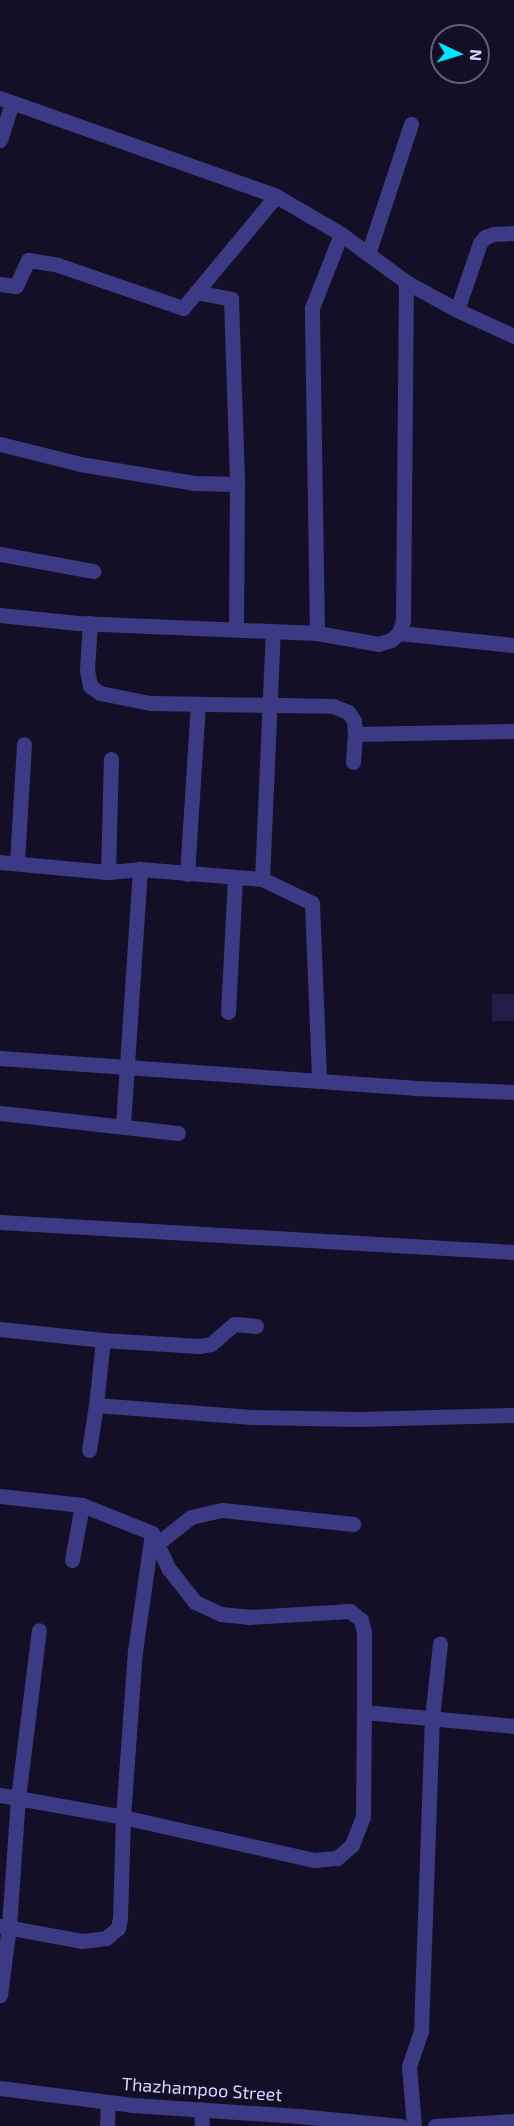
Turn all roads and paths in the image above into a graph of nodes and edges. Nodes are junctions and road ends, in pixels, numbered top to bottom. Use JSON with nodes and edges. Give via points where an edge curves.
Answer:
{"nodes":[{"id":1,"x":6,"y":100,"type":"edge"},
{"id":2,"x":411,"y":124,"type":"dead end"},
{"id":3,"x":0,"y":140,"type":"edge"},
{"id":4,"x":276,"y":196,"type":"junction"},
{"id":5,"x":514,"y":233,"type":"edge"},
{"id":6,"x":341,"y":234,"type":"junction"},
{"id":7,"x":368,"y":254,"type":"junction"},
{"id":8,"x":406,"y":282,"type":"junction"},
{"id":9,"x":0,"y":285,"type":"edge"},
{"id":10,"x":196,"y":292,"type":"junction"},
{"id":11,"x":457,"y":310,"type":"junction"},
{"id":12,"x":514,"y":336,"type":"edge"},
{"id":13,"x":0,"y":444,"type":"edge"},
{"id":14,"x":237,"y":484,"type":"junction"},
{"id":15,"x":0,"y":554,"type":"edge"},
{"id":16,"x":93,"y":571,"type":"dead end"},
{"id":17,"x":0,"y":615,"type":"edge"},
{"id":18,"x":90,"y":623,"type":"junction"},
{"id":19,"x":236,"y":629,"type":"junction"},
{"id":20,"x":273,"y":631,"type":"junction"},
{"id":21,"x":317,"y":633,"type":"junction"},
{"id":22,"x":399,"y":633,"type":"junction"},
{"id":23,"x":514,"y":645,"type":"edge"},
{"id":24,"x":198,"y":705,"type":"junction"},
{"id":25,"x":270,"y":707,"type":"junction"},
{"id":26,"x":514,"y":731,"type":"edge"},
{"id":27,"x":355,"y":734,"type":"junction"},
{"id":28,"x":24,"y":744,"type":"dead end"},
{"id":29,"x":111,"y":759,"type":"dead end"},
{"id":30,"x":353,"y":762,"type":"dead end"},
{"id":31,"x":0,"y":862,"type":"edge"},
{"id":32,"x":17,"y":862,"type":"junction"},
{"id":33,"x":140,"y":869,"type":"junction"},
{"id":34,"x":108,"y":872,"type":"junction"},
{"id":35,"x":187,"y":874,"type":"junction"},
{"id":36,"x":235,"y":877,"type":"junction"},
{"id":37,"x":262,"y":879,"type":"junction"},
{"id":38,"x":228,"y":1012,"type":"dead end"},
{"id":39,"x":0,"y":1058,"type":"edge"},
{"id":40,"x":126,"y":1068,"type":"junction"},
{"id":41,"x":319,"y":1081,"type":"junction"},
{"id":42,"x":514,"y":1092,"type":"edge"},
{"id":43,"x":0,"y":1113,"type":"edge"},
{"id":44,"x":123,"y":1125,"type":"junction"},
{"id":45,"x":178,"y":1133,"type":"dead end"},
{"id":46,"x":0,"y":1222,"type":"edge"},
{"id":47,"x":514,"y":1252,"type":"edge"},
{"id":48,"x":256,"y":1326,"type":"dead end"},
{"id":49,"x":0,"y":1329,"type":"edge"},
{"id":50,"x":103,"y":1340,"type":"junction"},
{"id":51,"x":96,"y":1405,"type":"junction"},
{"id":52,"x":514,"y":1415,"type":"edge"},
{"id":53,"x":89,"y":1450,"type":"dead end"},
{"id":54,"x":0,"y":1496,"type":"edge"},
{"id":55,"x":82,"y":1505,"type":"junction"},
{"id":56,"x":353,"y":1524,"type":"dead end"},
{"id":57,"x":155,"y":1538,"type":"junction"},
{"id":58,"x":72,"y":1560,"type":"dead end"},
{"id":59,"x":39,"y":1630,"type":"dead end"},
{"id":60,"x":440,"y":1643,"type":"dead end"},
{"id":61,"x":364,"y":1712,"type":"junction"},
{"id":62,"x":432,"y":1718,"type":"junction"},
{"id":63,"x":514,"y":1726,"type":"edge"},
{"id":64,"x":0,"y":1795,"type":"edge"},
{"id":65,"x":18,"y":1798,"type":"junction"},
{"id":66,"x":123,"y":1817,"type":"junction"},
{"id":67,"x":4,"y":1926,"type":"edge"},
{"id":68,"x":0,"y":1995,"type":"edge"},
{"id":69,"x":0,"y":2088,"type":"edge"},
{"id":70,"x":108,"y":2102,"type":"junction"},
{"id":71,"x":514,"y":2107,"type":"edge"},
{"id":72,"x":201,"y":2109,"type":"junction"},
{"id":73,"x":299,"y":2121,"type":"edge"},
{"id":74,"x":514,"y":2121,"type":"edge"},
{"id":75,"x":107,"y":2126,"type":"edge"},
{"id":76,"x":202,"y":2126,"type":"edge"},
{"id":77,"x":401,"y":2126,"type":"edge"},
{"id":78,"x":414,"y":2126,"type":"edge"},
{"id":79,"x":435,"y":2126,"type":"edge"},
{"id":80,"x":514,"y":2126,"type":"edge"}],
"edges":[{"from":1,"to":3,"type":"street"},
{"from":1,"to":4,"type":"street"},
{"from":2,"to":7,"type":"street"},
{"from":4,"to":6,"type":"street"},
{"from":4,"to":10,"type":"street"},
{"from":5,"to":11,"type":"street","via":[[494,234],[480,243]]},
{"from":6,"to":7,"type":"street"},
{"from":6,"to":21,"type":"street","via":[[312,308]]},
{"from":7,"to":8,"type":"street"},
{"from":8,"to":11,"type":"street"},
{"from":8,"to":22,"type":"street","via":[[403,621]]},
{"from":9,"to":10,"type":"street","via":[[16,286],[28,260],[58,265],[183,308]]},
{"from":10,"to":14,"type":"street","via":[[231,298]]},
{"from":11,"to":12,"type":"street"},
{"from":13,"to":14,"type":"street","via":[[80,464],[195,483]]},
{"from":14,"to":19,"type":"street"},
{"from":15,"to":16,"type":"street"},
{"from":17,"to":18,"type":"street"},
{"from":18,"to":19,"type":"street"},
{"from":18,"to":24,"type":"street","via":[[90,686],[100,693],[150,703]]},
{"from":19,"to":20,"type":"street"},
{"from":20,"to":21,"type":"street"},
{"from":20,"to":25,"type":"street"},
{"from":21,"to":22,"type":"street","via":[[378,644]]},
{"from":22,"to":23,"type":"street"},
{"from":24,"to":25,"type":"street"},
{"from":24,"to":35,"type":"street"},
{"from":25,"to":27,"type":"street","via":[[333,706],[348,712]]},
{"from":25,"to":37,"type":"street"},
{"from":26,"to":27,"type":"street"},
{"from":27,"to":30,"type":"street"},
{"from":28,"to":32,"type":"street"},
{"from":29,"to":34,"type":"street"},
{"from":31,"to":32,"type":"street"},
{"from":32,"to":34,"type":"street"},
{"from":33,"to":34,"type":"street"},
{"from":33,"to":35,"type":"street"},
{"from":33,"to":40,"type":"street"},
{"from":35,"to":36,"type":"street"},
{"from":36,"to":37,"type":"street"},
{"from":36,"to":38,"type":"street"},
{"from":37,"to":41,"type":"street","via":[[312,903]]},
{"from":39,"to":40,"type":"street"},
{"from":40,"to":41,"type":"street"},
{"from":40,"to":44,"type":"street"},
{"from":41,"to":42,"type":"street"},
{"from":43,"to":44,"type":"street"},
{"from":44,"to":45,"type":"street"},
{"from":46,"to":47,"type":"street"},
{"from":48,"to":50,"type":"street","via":[[234,1324],[211,1344],[198,1346]]},
{"from":49,"to":50,"type":"street"},
{"from":50,"to":51,"type":"street"},
{"from":51,"to":52,"type":"street","via":[[264,1417]]},
{"from":51,"to":53,"type":"street"},
{"from":54,"to":55,"type":"street"},
{"from":55,"to":57,"type":"street"},
{"from":55,"to":58,"type":"street"},
{"from":56,"to":57,"type":"street","via":[[222,1510],[191,1517]]},
{"from":57,"to":61,"type":"street","via":[[169,1569],[195,1602],[221,1614],[248,1617],[350,1611],[361,1620]]},
{"from":57,"to":66,"type":"street","via":[[135,1651]]},
{"from":59,"to":65,"type":"street"},
{"from":60,"to":62,"type":"street"},
{"from":61,"to":62,"type":"street"},
{"from":61,"to":66,"type":"street","via":[[363,1817],[352,1845],[337,1858],[314,1860]]},
{"from":62,"to":63,"type":"street"},
{"from":62,"to":78,"type":"street","via":[[421,2031],[409,2066]]},
{"from":64,"to":65,"type":"street"},
{"from":65,"to":66,"type":"street"},
{"from":65,"to":67,"type":"street"},
{"from":66,"to":67,"type":"street","via":[[118,1928],[106,1938],[94,1941]]},
{"from":67,"to":68,"type":"street"},
{"from":69,"to":70,"type":"street","name":"Thazhampoo Street"},
{"from":70,"to":72,"type":"street","name":"Thazhampoo Street"},
{"from":70,"to":75,"type":"street"},
{"from":71,"to":74,"type":"street"},
{"from":72,"to":73,"type":"street","name":"Thazhampoo Street"},
{"from":72,"to":76,"type":"street"},
{"from":73,"to":77,"type":"street","name":"Thazhampoo Street"},
{"from":74,"to":79,"type":"street"},
{"from":74,"to":80,"type":"street"}]}
